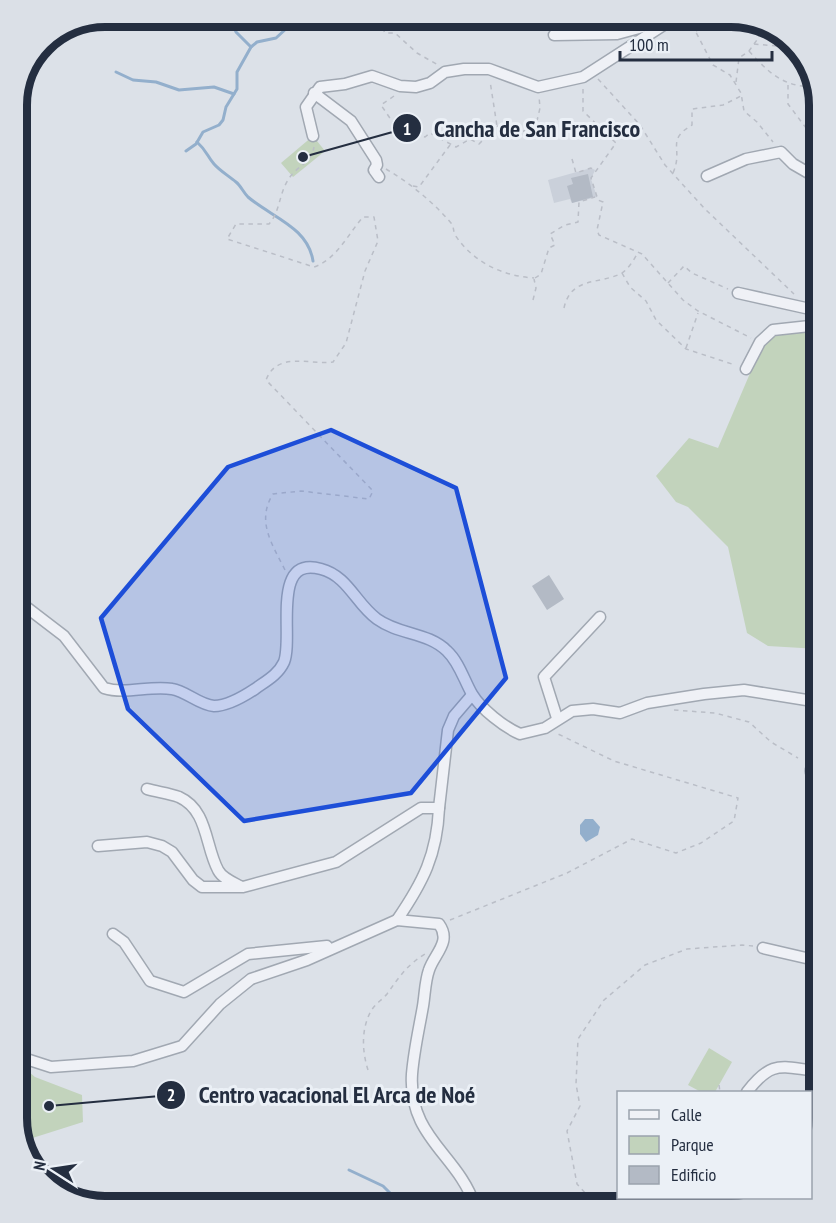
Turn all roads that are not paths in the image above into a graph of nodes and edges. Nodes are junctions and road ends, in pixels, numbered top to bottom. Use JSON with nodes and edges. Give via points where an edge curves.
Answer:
{"nodes":[{"id":1,"x":643,"y":27,"type":"edge"},
{"id":2,"x":661,"y":27,"type":"edge"},
{"id":3,"x":554,"y":34,"type":"dead end"},
{"id":4,"x":314,"y":93,"type":"junction"},
{"id":5,"x":313,"y":136,"type":"road end"},
{"id":6,"x":712,"y":173,"type":"dead end"},
{"id":7,"x":809,"y":173,"type":"edge"},
{"id":8,"x":379,"y":177,"type":"dead end"},
{"id":9,"x":738,"y":293,"type":"road end"},
{"id":10,"x":809,"y":309,"type":"edge"},
{"id":11,"x":809,"y":326,"type":"edge"},
{"id":12,"x":746,"y":369,"type":"road end"},
{"id":13,"x":27,"y":608,"type":"edge"},
{"id":14,"x":600,"y":617,"type":"dead end"},
{"id":15,"x":472,"y":695,"type":"junction"},
{"id":16,"x":809,"y":700,"type":"edge"},
{"id":17,"x":557,"y":718,"type":"junction"},
{"id":18,"x":147,"y":789,"type":"dead end"},
{"id":19,"x":439,"y":808,"type":"junction"},
{"id":20,"x":98,"y":846,"type":"dead end"},
{"id":21,"x":243,"y":887,"type":"junction"},
{"id":22,"x":397,"y":920,"type":"junction"},
{"id":23,"x":113,"y":934,"type":"dead end"},
{"id":24,"x":337,"y":946,"type":"junction"},
{"id":25,"x":763,"y":948,"type":"road end"},
{"id":26,"x":809,"y":959,"type":"edge"},
{"id":27,"x":27,"y":1059,"type":"edge"},
{"id":28,"x":809,"y":1070,"type":"edge"},
{"id":29,"x":748,"y":1091,"type":"edge"},
{"id":30,"x":469,"y":1196,"type":"edge"}],
"edges":[{"from":1,"to":3,"type":"street","via":[[617,34]]},
{"from":2,"to":4,"type":"street","via":[[587,75],[538,87],[489,69],[445,72],[416,87],[372,76],[322,86]]},
{"from":4,"to":5,"type":"street","via":[[306,107]]},
{"from":4,"to":8,"type":"street","via":[[351,121],[377,165],[374,170]]},
{"from":6,"to":7,"type":"street","via":[[746,159],[781,152]]},
{"from":9,"to":10,"type":"street"},
{"from":11,"to":12,"type":"street","via":[[773,330],[760,342]]},
{"from":13,"to":15,"type":"street","via":[[64,636],[104,687],[132,691],[170,688],[211,706],[243,697],[272,679],[288,650],[286,596],[290,582],[294,574],[305,568],[319,568],[348,585],[378,619],[435,641],[449,652]]},
{"from":14,"to":17,"type":"street","via":[[544,677]]},
{"from":15,"to":17,"type":"street","via":[[511,730],[528,734]]},
{"from":15,"to":19,"type":"street","via":[[448,730]]},
{"from":16,"to":17,"type":"street","via":[[744,690],[647,703],[620,713],[572,711]]},
{"from":18,"to":21,"type":"street","via":[[178,796],[191,806],[204,828],[218,870]]},
{"from":19,"to":21,"type":"street","via":[[421,808],[336,862]]},
{"from":19,"to":22,"type":"street","via":[[433,855],[422,883]]},
{"from":20,"to":21,"type":"street","via":[[147,842],[162,846],[202,887]]},
{"from":22,"to":24,"type":"street"},
{"from":22,"to":30,"type":"street","via":[[439,924],[442,929],[443,941],[428,976],[415,1042],[413,1102],[417,1119]]},
{"from":23,"to":24,"type":"street","via":[[124,942],[150,981],[184,992],[248,954]]},
{"from":24,"to":27,"type":"street","via":[[251,979],[220,1004],[182,1046],[133,1061],[66,1067]]},
{"from":25,"to":26,"type":"street"},
{"from":28,"to":29,"type":"street","via":[[778,1067],[768,1070]]}]}
